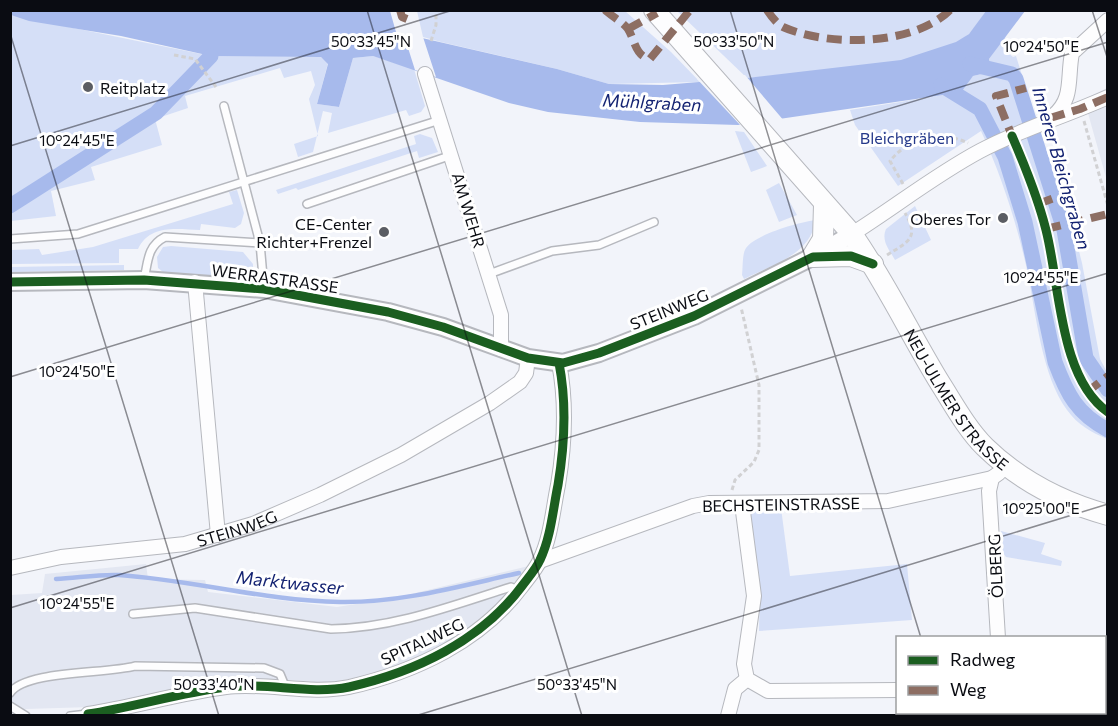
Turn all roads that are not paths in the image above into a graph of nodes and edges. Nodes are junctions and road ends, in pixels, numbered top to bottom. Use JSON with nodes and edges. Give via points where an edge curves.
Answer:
{"nodes":[{"id":1,"x":657,"y":11,"type":"edge"},
{"id":2,"x":1107,"y":20,"type":"edge"},
{"id":3,"x":425,"y":74,"type":"dead end"},
{"id":4,"x":1107,"y":97,"type":"edge"},
{"id":5,"x":224,"y":106,"type":"dead end"},
{"id":6,"x":1050,"y":118,"type":"junction"},
{"id":7,"x":440,"y":120,"type":"junction"},
{"id":8,"x":452,"y":155,"type":"junction"},
{"id":9,"x":245,"y":182,"type":"junction"},
{"id":10,"x":307,"y":204,"type":"dead end"},
{"id":11,"x":824,"y":206,"type":"junction"},
{"id":12,"x":654,"y":222,"type":"dead end"},
{"id":13,"x":852,"y":234,"type":"junction"},
{"id":14,"x":10,"y":239,"type":"edge"},
{"id":15,"x":261,"y":243,"type":"junction"},
{"id":16,"x":813,"y":257,"type":"junction"},
{"id":17,"x":873,"y":264,"type":"junction"},
{"id":18,"x":489,"y":274,"type":"junction"},
{"id":19,"x":144,"y":280,"type":"junction"},
{"id":20,"x":10,"y":282,"type":"edge"},
{"id":21,"x":195,"y":282,"type":"junction"},
{"id":22,"x":264,"y":289,"type":"junction"},
{"id":23,"x":501,"y":349,"type":"junction"},
{"id":24,"x":528,"y":358,"type":"junction"},
{"id":25,"x":559,"y":363,"type":"junction"},
{"id":26,"x":999,"y":472,"type":"junction"},
{"id":27,"x":742,"y":504,"type":"junction"},
{"id":28,"x":1107,"y":515,"type":"edge"},
{"id":29,"x":218,"y":535,"type":"junction"},
{"id":30,"x":540,"y":561,"type":"junction"},
{"id":31,"x":10,"y":568,"type":"edge"},
{"id":32,"x":518,"y":591,"type":"junction"},
{"id":33,"x":133,"y":614,"type":"dead end"},
{"id":34,"x":998,"y":636,"type":"edge"},
{"id":35,"x":747,"y":679,"type":"junction"},
{"id":36,"x":285,"y":686,"type":"junction"},
{"id":37,"x":896,"y":690,"type":"edge"},
{"id":38,"x":10,"y":693,"type":"edge"},
{"id":39,"x":10,"y":706,"type":"edge"},
{"id":40,"x":88,"y":714,"type":"joint"},
{"id":41,"x":26,"y":716,"type":"edge"},
{"id":42,"x":70,"y":716,"type":"edge"},
{"id":43,"x":728,"y":716,"type":"edge"}],
"edges":[{"from":1,"to":11,"type":"main road","name":"NEU-ULMER STRASSE","via":[[763,130]]},
{"from":2,"to":6,"type":"street","via":[[1072,53],[1064,106]]},
{"from":3,"to":7,"type":"street","name":"AM WEHR"},
{"from":4,"to":6,"type":"street"},
{"from":5,"to":9,"type":"lane"},
{"from":6,"to":13,"type":"street","via":[[983,149]]},
{"from":7,"to":8,"type":"street","name":"AM WEHR"},
{"from":7,"to":9,"type":"lane"},
{"from":8,"to":10,"type":"lane"},
{"from":8,"to":18,"type":"street","name":"AM WEHR"},
{"from":9,"to":14,"type":"lane","via":[[78,234]]},
{"from":9,"to":15,"type":"lane"},
{"from":11,"to":13,"type":"main road","name":"NEU-ULMER STRASSE"},
{"from":11,"to":16,"type":"main road","via":[[823,238]]},
{"from":12,"to":18,"type":"lane","via":[[599,244],[552,251]]},
{"from":13,"to":16,"type":"street","name":"STEINWEG"},
{"from":13,"to":17,"type":"main road","name":"NEU-ULMER STRASSE"},
{"from":15,"to":19,"type":"lane","via":[[165,237],[151,249]]},
{"from":15,"to":22,"type":"lane"},
{"from":16,"to":17,"type":"main road","via":[[860,257]]},
{"from":16,"to":25,"type":"street","name":"STEINWEG","via":[[740,295],[599,353]]},
{"from":17,"to":26,"type":"main road","name":"NEU-ULMER STRASSE","via":[[929,364]]},
{"from":18,"to":23,"type":"street","name":"AM WEHR","via":[[501,315]]},
{"from":19,"to":20,"type":"street","name":"WERRASTRASSE"},
{"from":19,"to":21,"type":"street","name":"WERRASTRASSE"},
{"from":21,"to":22,"type":"street","name":"WERRASTRASSE"},
{"from":21,"to":29,"type":"street","name":"WERRASTRASSE"},
{"from":22,"to":23,"type":"street","name":"WERRASTRASSE","via":[[388,312]]},
{"from":23,"to":24,"type":"street","name":"WERRASTRASSE"},
{"from":24,"to":25,"type":"street","name":"STEINWEG"},
{"from":24,"to":29,"type":"street","name":"STEINWEG","via":[[520,382],[401,455],[320,495]]},
{"from":25,"to":30,"type":"street","name":"SPITALWEG","via":[[565,402],[564,433],[554,504]]},
{"from":26,"to":27,"type":"street","name":"BECHSTEINSTRASSE","via":[[888,501]]},
{"from":26,"to":28,"type":"main road","name":"NEU-ULMER STRASSE"},
{"from":26,"to":34,"type":"street","name":"ÖLBERG","via":[[989,491]]},
{"from":27,"to":30,"type":"street","name":"BECHSTEINSTRASSE","via":[[693,506]]},
{"from":27,"to":35,"type":"street","via":[[754,596],[744,664]]},
{"from":29,"to":31,"type":"street","name":"STEINWEG","via":[[186,544],[71,556]]},
{"from":30,"to":32,"type":"street","name":"SPITALWEG"},
{"from":32,"to":33,"type":"lane","via":[[511,587],[406,621],[351,628],[331,629],[195,608]]},
{"from":32,"to":36,"type":"street","name":"SPITALWEG","via":[[484,627],[420,663],[347,687],[328,690]]},
{"from":35,"to":37,"type":"street","via":[[768,691]]},
{"from":35,"to":43,"type":"street","via":[[735,688]]},
{"from":36,"to":38,"type":"lane","via":[[280,674],[264,668],[135,666],[22,682]]},
{"from":36,"to":40,"type":"street","name":"SPITALWEG","via":[[201,690]]},
{"from":39,"to":41,"type":"lane"},
{"from":40,"to":42,"type":"lane"}]}
